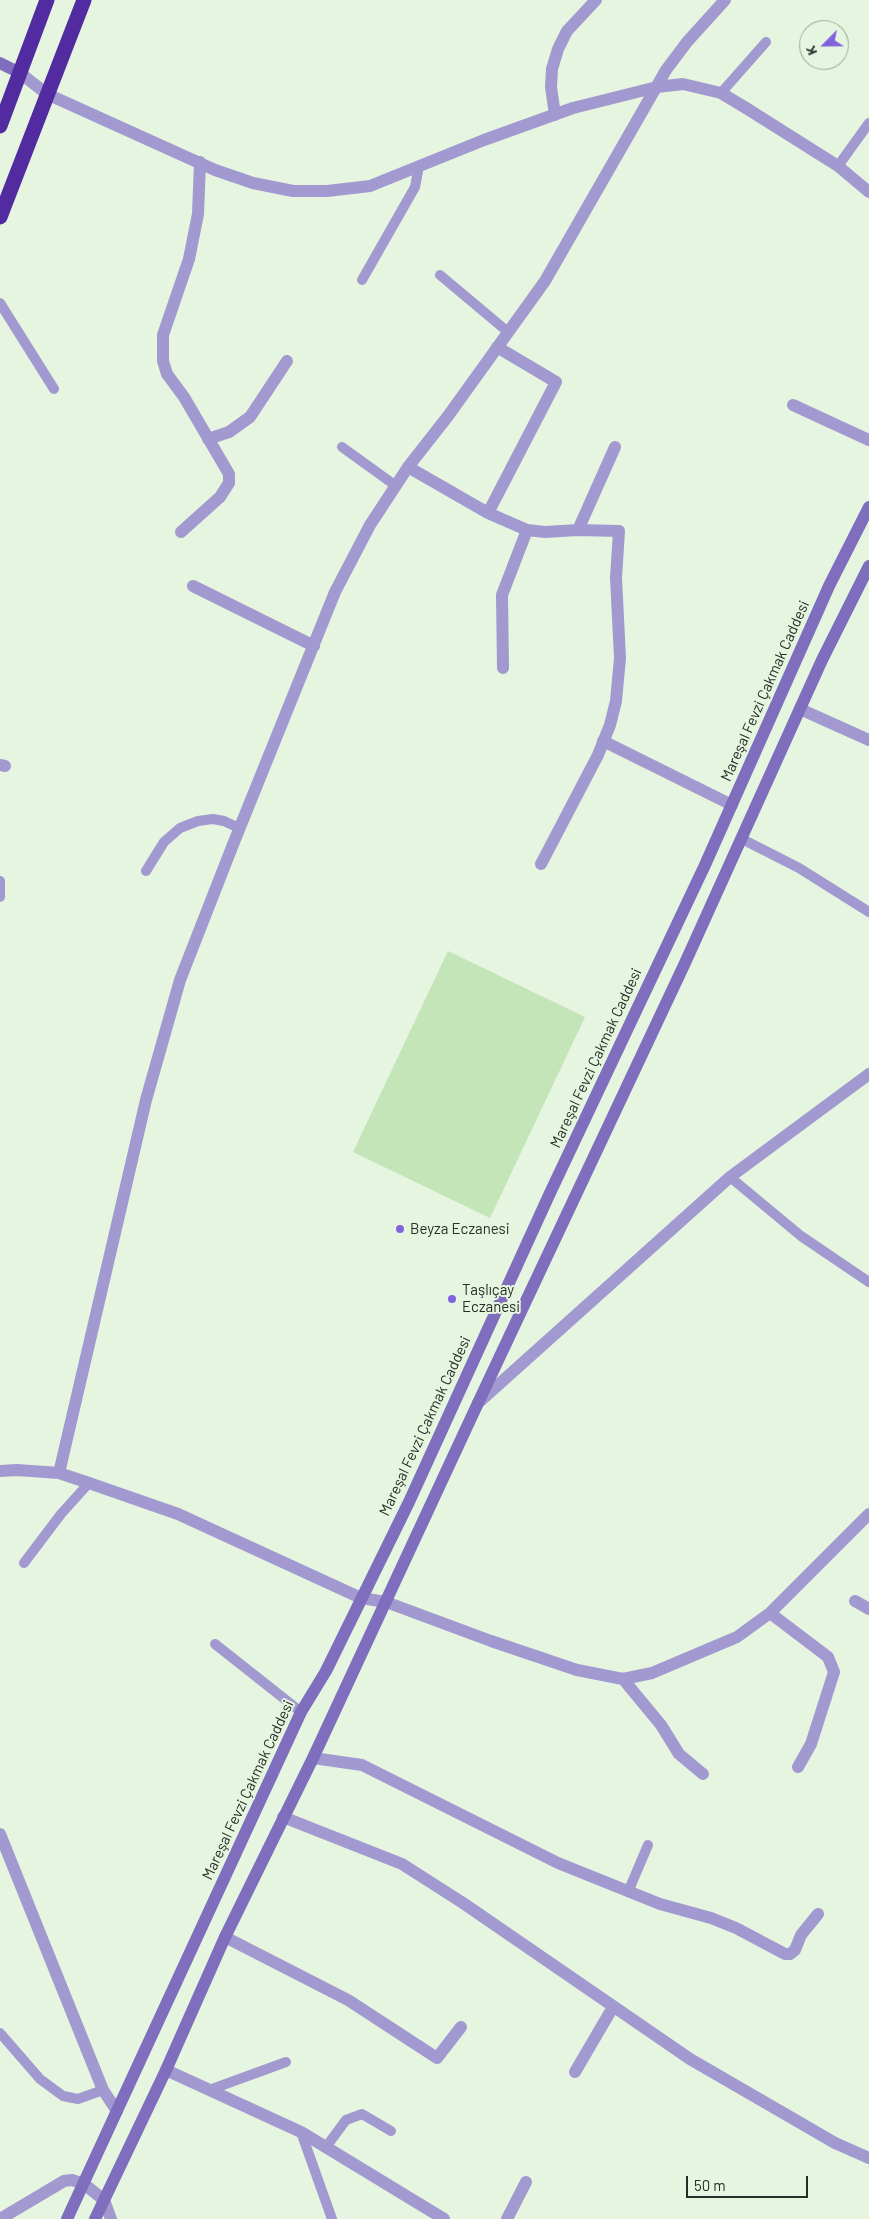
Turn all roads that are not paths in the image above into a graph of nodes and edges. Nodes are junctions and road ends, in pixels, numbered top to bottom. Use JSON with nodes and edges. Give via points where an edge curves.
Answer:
{"nodes":[{"id":1,"x":47,"y":0,"type":"edge"},
{"id":2,"x":84,"y":0,"type":"edge"},
{"id":3,"x":596,"y":0,"type":"edge"},
{"id":4,"x":725,"y":0,"type":"edge"},
{"id":5,"x":766,"y":42,"type":"dead end"},
{"id":6,"x":0,"y":63,"type":"edge"},
{"id":7,"x":20,"y":73,"type":"junction"},
{"id":8,"x":657,"y":87,"type":"junction"},
{"id":9,"x":721,"y":93,"type":"junction"},
{"id":10,"x":48,"y":94,"type":"junction"},
{"id":11,"x":555,"y":115,"type":"junction"},
{"id":12,"x":869,"y":123,"type":"edge"},
{"id":13,"x":0,"y":126,"type":"edge"},
{"id":14,"x":200,"y":162,"type":"junction"},
{"id":15,"x":419,"y":166,"type":"junction"},
{"id":16,"x":838,"y":166,"type":"junction"},
{"id":17,"x":869,"y":192,"type":"edge"},
{"id":18,"x":0,"y":218,"type":"edge"},
{"id":19,"x":440,"y":275,"type":"dead end"},
{"id":20,"x":362,"y":280,"type":"dead end"},
{"id":21,"x":0,"y":303,"type":"edge"},
{"id":22,"x":508,"y":332,"type":"junction"},
{"id":23,"x":497,"y":347,"type":"junction"},
{"id":24,"x":287,"y":361,"type":"dead end"},
{"id":25,"x":54,"y":389,"type":"dead end"},
{"id":26,"x":793,"y":405,"type":"dead end"},
{"id":27,"x":208,"y":439,"type":"junction"},
{"id":28,"x":869,"y":440,"type":"edge"},
{"id":29,"x":342,"y":447,"type":"dead end"},
{"id":30,"x":615,"y":447,"type":"dead end"},
{"id":31,"x":408,"y":467,"type":"junction"},
{"id":32,"x":396,"y":486,"type":"junction"},
{"id":33,"x":869,"y":507,"type":"edge"},
{"id":34,"x":488,"y":513,"type":"junction"},
{"id":35,"x":527,"y":530,"type":"junction"},
{"id":36,"x":578,"y":530,"type":"junction"},
{"id":37,"x":181,"y":532,"type":"dead end"},
{"id":38,"x":869,"y":568,"type":"edge"},
{"id":39,"x":193,"y":586,"type":"dead end"},
{"id":40,"x":314,"y":646,"type":"junction"},
{"id":41,"x":504,"y":668,"type":"dead end"},
{"id":42,"x":800,"y":709,"type":"junction"},
{"id":43,"x":869,"y":740,"type":"edge"},
{"id":44,"x":603,"y":741,"type":"junction"},
{"id":45,"x":732,"y":805,"type":"junction"},
{"id":46,"x":239,"y":828,"type":"junction"},
{"id":47,"x":742,"y":839,"type":"junction"},
{"id":48,"x":541,"y":864,"type":"dead end"},
{"id":49,"x":146,"y":871,"type":"dead end"},
{"id":50,"x":0,"y":881,"type":"edge"},
{"id":51,"x":0,"y":897,"type":"edge"},
{"id":52,"x":869,"y":912,"type":"edge"},
{"id":53,"x":869,"y":1074,"type":"edge"},
{"id":54,"x":730,"y":1177,"type":"junction"},
{"id":55,"x":869,"y":1282,"type":"edge"},
{"id":56,"x":478,"y":1403,"type":"junction"},
{"id":57,"x":0,"y":1470,"type":"edge"},
{"id":58,"x":59,"y":1473,"type":"junction"},
{"id":59,"x":89,"y":1483,"type":"junction"},
{"id":60,"x":869,"y":1514,"type":"edge"},
{"id":61,"x":24,"y":1563,"type":"dead end"},
{"id":62,"x":361,"y":1598,"type":"junction"},
{"id":63,"x":854,"y":1600,"type":"dead end"},
{"id":64,"x":386,"y":1602,"type":"junction"},
{"id":65,"x":869,"y":1609,"type":"edge"},
{"id":66,"x":770,"y":1613,"type":"junction"},
{"id":67,"x":215,"y":1644,"type":"dead end"},
{"id":68,"x":623,"y":1680,"type":"junction"},
{"id":69,"x":301,"y":1712,"type":"junction"},
{"id":70,"x":313,"y":1758,"type":"junction"},
{"id":71,"x":798,"y":1767,"type":"dead end"},
{"id":72,"x":703,"y":1774,"type":"dead end"},
{"id":73,"x":283,"y":1818,"type":"junction"},
{"id":74,"x":0,"y":1834,"type":"edge"},
{"id":75,"x":648,"y":1845,"type":"dead end"},
{"id":76,"x":628,"y":1892,"type":"junction"},
{"id":77,"x":818,"y":1914,"type":"dead end"},
{"id":78,"x":225,"y":1937,"type":"junction"},
{"id":79,"x":613,"y":2007,"type":"junction"},
{"id":80,"x":461,"y":2028,"type":"dead end"},
{"id":81,"x":0,"y":2033,"type":"edge"},
{"id":82,"x":286,"y":2062,"type":"dead end"},
{"id":83,"x":166,"y":2070,"type":"junction"},
{"id":84,"x":575,"y":2072,"type":"dead end"},
{"id":85,"x":212,"y":2089,"type":"junction"},
{"id":86,"x":104,"y":2090,"type":"junction"},
{"id":87,"x":117,"y":2111,"type":"junction"},
{"id":88,"x":391,"y":2131,"type":"dead end"},
{"id":89,"x":301,"y":2132,"type":"junction"},
{"id":90,"x":326,"y":2147,"type":"junction"},
{"id":91,"x":869,"y":2158,"type":"edge"},
{"id":92,"x":526,"y":2182,"type":"dead end"},
{"id":93,"x":84,"y":2184,"type":"junction"},
{"id":94,"x":104,"y":2200,"type":"junction"},
{"id":95,"x":0,"y":2219,"type":"edge"},
{"id":96,"x":66,"y":2219,"type":"edge"},
{"id":97,"x":95,"y":2219,"type":"edge"},
{"id":98,"x":111,"y":2219,"type":"edge"},
{"id":99,"x":332,"y":2219,"type":"edge"},
{"id":100,"x":444,"y":2219,"type":"edge"},
{"id":101,"x":507,"y":2219,"type":"edge"}],
"edges":[{"from":1,"to":7,"type":"highway"},
{"from":2,"to":10,"type":"highway"},
{"from":3,"to":11,"type":"street","via":[[567,32],[558,49],[551,87]]},
{"from":4,"to":8,"type":"street","via":[[687,42]]},
{"from":5,"to":9,"type":"lane"},
{"from":6,"to":7,"type":"street"},
{"from":7,"to":10,"type":"street"},
{"from":7,"to":13,"type":"highway"},
{"from":8,"to":9,"type":"street","via":[[683,84]]},
{"from":8,"to":11,"type":"street"},
{"from":8,"to":22,"type":"street","via":[[545,281]]},
{"from":9,"to":16,"type":"street"},
{"from":10,"to":14,"type":"street"},
{"from":10,"to":18,"type":"highway"},
{"from":11,"to":15,"type":"street"},
{"from":12,"to":16,"type":"lane"},
{"from":14,"to":15,"type":"street","via":[[253,183],[293,191],[370,186]]},
{"from":14,"to":27,"type":"street","via":[[198,214],[189,259],[163,336],[162,350],[167,374]]},
{"from":15,"to":20,"type":"lane","via":[[415,187]]},
{"from":16,"to":17,"type":"street"},
{"from":19,"to":22,"type":"lane"},
{"from":21,"to":25,"type":"lane"},
{"from":22,"to":23,"type":"street"},
{"from":23,"to":31,"type":"street"},
{"from":23,"to":34,"type":"street","via":[[556,382]]},
{"from":24,"to":27,"type":"street","via":[[250,417],[229,432]]},
{"from":26,"to":28,"type":"street"},
{"from":27,"to":37,"type":"street","via":[[229,474],[229,483],[220,497]]},
{"from":29,"to":32,"type":"lane"},
{"from":30,"to":36,"type":"street"},
{"from":31,"to":32,"type":"street"},
{"from":31,"to":34,"type":"street"},
{"from":32,"to":40,"type":"street","via":[[370,525],[335,592]]},
{"from":33,"to":45,"type":"street","name":"Mareşal Fevzi Çakmak Caddesi","via":[[829,586]]},
{"from":34,"to":35,"type":"street"},
{"from":35,"to":36,"type":"street"},
{"from":35,"to":41,"type":"street","via":[[502,595]]},
{"from":36,"to":44,"type":"street","via":[[619,531],[616,578],[620,658],[616,701]]},
{"from":38,"to":42,"type":"street"},
{"from":39,"to":40,"type":"street"},
{"from":40,"to":46,"type":"street"},
{"from":42,"to":43,"type":"street"},
{"from":42,"to":47,"type":"street"},
{"from":44,"to":45,"type":"street"},
{"from":44,"to":48,"type":"street"},
{"from":45,"to":62,"type":"street","name":"Mareşal Fevzi Çakmak Caddesi"},
{"from":46,"to":49,"type":"lane","via":[[213,819],[180,828],[164,842]]},
{"from":46,"to":58,"type":"street","via":[[180,980],[146,1100]]},
{"from":47,"to":52,"type":"lane","via":[[799,868]]},
{"from":47,"to":56,"type":"street"},
{"from":50,"to":51,"type":"lane"},
{"from":53,"to":54,"type":"street"},
{"from":54,"to":55,"type":"lane","via":[[802,1236]]},
{"from":54,"to":56,"type":"street"},
{"from":56,"to":64,"type":"street"},
{"from":57,"to":58,"type":"street"},
{"from":58,"to":59,"type":"street"},
{"from":59,"to":61,"type":"lane"},
{"from":59,"to":62,"type":"street","via":[[178,1514]]},
{"from":60,"to":66,"type":"street"},
{"from":62,"to":64,"type":"street"},
{"from":62,"to":69,"type":"street","name":"Mareşal Fevzi Çakmak Caddesi","via":[[326,1671]]},
{"from":63,"to":65,"type":"street"},
{"from":64,"to":68,"type":"street","via":[[577,1670]]},
{"from":64,"to":70,"type":"street"},
{"from":66,"to":68,"type":"street","via":[[737,1637],[713,1649],[652,1673]]},
{"from":66,"to":71,"type":"street","via":[[828,1657],[834,1672],[811,1744]]},
{"from":67,"to":69,"type":"lane"},
{"from":68,"to":72,"type":"street","via":[[661,1726],[679,1754]]},
{"from":69,"to":87,"type":"street","name":"Mareşal Fevzi Çakmak Caddesi"},
{"from":70,"to":73,"type":"street"},
{"from":70,"to":76,"type":"street","via":[[362,1765],[558,1862]]},
{"from":73,"to":78,"type":"street"},
{"from":73,"to":79,"type":"street","via":[[402,1864]]},
{"from":74,"to":86,"type":"street"},
{"from":75,"to":76,"type":"lane"},
{"from":76,"to":77,"type":"street","via":[[711,1918],[754,1936],[785,1954],[795,1950]]},
{"from":78,"to":80,"type":"street","via":[[348,2000],[437,2058]]},
{"from":78,"to":83,"type":"street"},
{"from":79,"to":84,"type":"street"},
{"from":79,"to":91,"type":"street","via":[[690,2059]]},
{"from":81,"to":86,"type":"lane","via":[[40,2079],[63,2096],[78,2099]]},
{"from":82,"to":85,"type":"lane"},
{"from":83,"to":85,"type":"street"},
{"from":83,"to":94,"type":"street"},
{"from":85,"to":89,"type":"street"},
{"from":86,"to":87,"type":"street"},
{"from":87,"to":93,"type":"street","name":"Mareşal Fevzi Çakmak Caddesi"},
{"from":88,"to":90,"type":"lane","via":[[362,2114],[346,2120]]},
{"from":89,"to":90,"type":"street"},
{"from":89,"to":99,"type":"lane"},
{"from":90,"to":100,"type":"street"},
{"from":92,"to":101,"type":"street"},
{"from":93,"to":94,"type":"street"},
{"from":93,"to":95,"type":"street","via":[[78,2180],[64,2181]]},
{"from":93,"to":96,"type":"street","name":"Mareşal Fevzi Çakmak Caddesi"},
{"from":94,"to":97,"type":"street"},
{"from":94,"to":98,"type":"street"}]}
